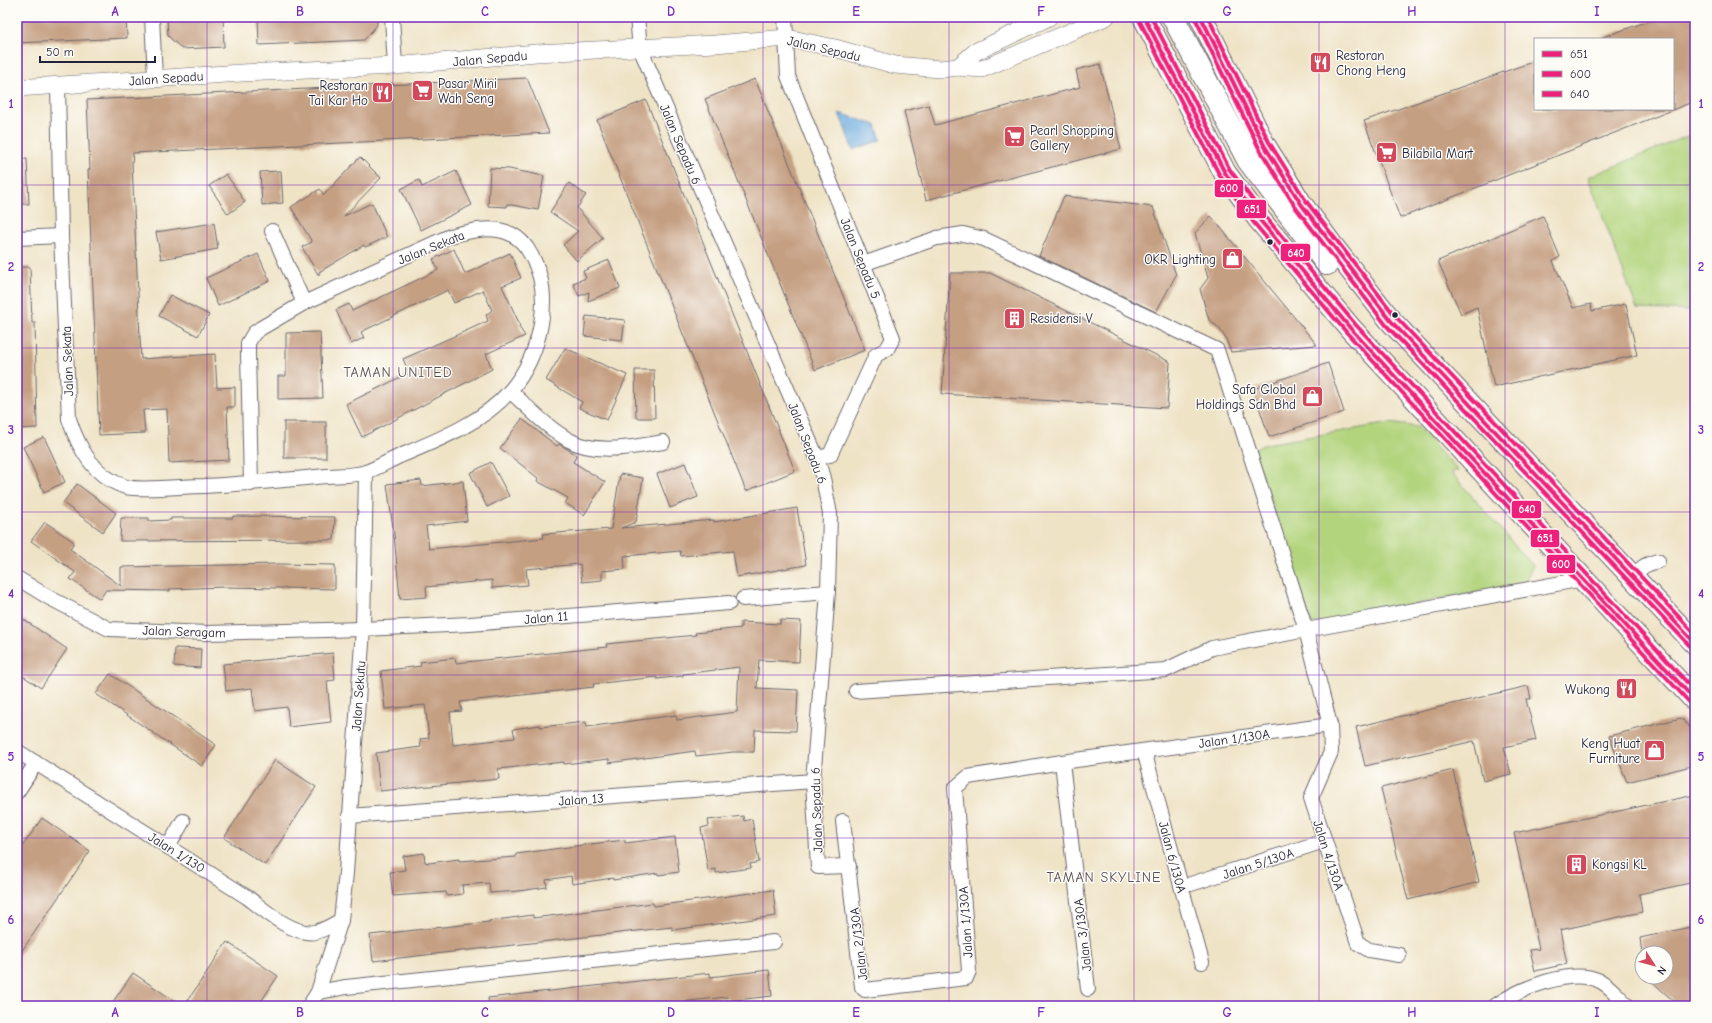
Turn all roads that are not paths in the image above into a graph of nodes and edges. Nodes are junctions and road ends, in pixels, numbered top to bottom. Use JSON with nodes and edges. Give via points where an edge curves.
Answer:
{"nodes":[{"id":1,"x":152,"y":17,"type":"edge"},
{"id":2,"x":392,"y":17,"type":"edge"},
{"id":3,"x":637,"y":17,"type":"edge"},
{"id":4,"x":785,"y":17,"type":"edge"},
{"id":5,"x":1050,"y":17,"type":"edge"},
{"id":6,"x":1106,"y":17,"type":"edge"},
{"id":7,"x":1144,"y":17,"type":"edge"},
{"id":8,"x":1173,"y":17,"type":"edge"},
{"id":9,"x":1201,"y":17,"type":"edge"},
{"id":10,"x":787,"y":38,"type":"junction"},
{"id":11,"x":640,"y":48,"type":"junction"},
{"id":12,"x":395,"y":66,"type":"junction"},
{"id":13,"x":958,"y":67,"type":"junction"},
{"id":14,"x":154,"y":78,"type":"junction"},
{"id":15,"x":58,"y":86,"type":"junction"},
{"id":16,"x":17,"y":88,"type":"edge"},
{"id":17,"x":272,"y":230,"type":"dead end"},
{"id":18,"x":61,"y":236,"type":"junction"},
{"id":19,"x":17,"y":238,"type":"edge"},
{"id":20,"x":863,"y":264,"type":"junction"},
{"id":21,"x":304,"y":303,"type":"junction"},
{"id":22,"x":1391,"y":321,"type":"junction"},
{"id":23,"x":510,"y":391,"type":"junction"},
{"id":24,"x":663,"y":442,"type":"dead end"},
{"id":25,"x":817,"y":458,"type":"junction"},
{"id":26,"x":366,"y":472,"type":"junction"},
{"id":27,"x":251,"y":484,"type":"junction"},
{"id":28,"x":1658,"y":561,"type":"dead end"},
{"id":29,"x":17,"y":578,"type":"edge"},
{"id":30,"x":1583,"y":579,"type":"junction"},
{"id":31,"x":1636,"y":580,"type":"junction"},
{"id":32,"x":828,"y":592,"type":"junction"},
{"id":33,"x":743,"y":599,"type":"dead end"},
{"id":34,"x":729,"y":603,"type":"dead end"},
{"id":35,"x":363,"y":629,"type":"junction"},
{"id":36,"x":1306,"y":630,"type":"junction"},
{"id":37,"x":1695,"y":643,"type":"edge"},
{"id":38,"x":856,"y":691,"type":"dead end"},
{"id":39,"x":1695,"y":700,"type":"edge"},
{"id":40,"x":1330,"y":725,"type":"junction"},
{"id":41,"x":17,"y":751,"type":"edge"},
{"id":42,"x":1144,"y":751,"type":"junction"},
{"id":43,"x":1062,"y":762,"type":"junction"},
{"id":44,"x":36,"y":763,"type":"junction"},
{"id":45,"x":813,"y":781,"type":"junction"},
{"id":46,"x":17,"y":792,"type":"edge"},
{"id":47,"x":349,"y":816,"type":"junction"},
{"id":48,"x":183,"y":821,"type":"dead end"},
{"id":49,"x":843,"y":821,"type":"dead end"},
{"id":50,"x":1324,"y":841,"type":"junction"},
{"id":51,"x":168,"y":847,"type":"junction"},
{"id":52,"x":848,"y":866,"type":"junction"},
{"id":53,"x":1191,"y":884,"type":"dead end"},
{"id":54,"x":341,"y":920,"type":"junction"},
{"id":55,"x":774,"y":942,"type":"dead end"},
{"id":56,"x":1399,"y":955,"type":"dead end"},
{"id":57,"x":1202,"y":962,"type":"dead end"},
{"id":58,"x":966,"y":978,"type":"joint"},
{"id":59,"x":1088,"y":989,"type":"dead end"},
{"id":60,"x":318,"y":992,"type":"junction"},
{"id":61,"x":309,"y":1006,"type":"edge"},
{"id":62,"x":1495,"y":1006,"type":"edge"},
{"id":63,"x":1628,"y":1006,"type":"edge"}],
"edges":[{"from":1,"to":14,"type":"street"},
{"from":2,"to":12,"type":"street"},
{"from":3,"to":11,"type":"street","name":"Jalan Sepadu 6"},
{"from":4,"to":10,"type":"street","name":"Jalan Sepadu 5"},
{"from":5,"to":13,"type":"street","via":[[975,52]]},
{"from":6,"to":13,"type":"street","name":"Jalan Sepadu","via":[[982,69]]},
{"from":7,"to":30,"type":"main road","via":[[1225,173],[1259,219],[1351,329]]},
{"from":8,"to":22,"type":"main road","via":[[1248,160],[1305,236],[1354,295]]},
{"from":9,"to":22,"type":"main road","via":[[1264,145],[1308,214]]},
{"from":10,"to":11,"type":"street","name":"Jalan Sepadu"},
{"from":10,"to":13,"type":"street","name":"Jalan Sepadu","via":[[835,48],[895,66],[940,70]]},
{"from":10,"to":20,"type":"street","name":"Jalan Sepadu 5","via":[[788,76]]},
{"from":11,"to":12,"type":"street","name":"Jalan Sepadu"},
{"from":11,"to":25,"type":"street","name":"Jalan Sepadu 6"},
{"from":12,"to":14,"type":"street","name":"Jalan Sepadu"},
{"from":14,"to":15,"type":"street","name":"Jalan Sepadu"},
{"from":15,"to":16,"type":"street","name":"Jalan Sepadu"},
{"from":15,"to":18,"type":"street","name":"Jalan Sekata"},
{"from":17,"to":21,"type":"street"},
{"from":18,"to":19,"type":"street"},
{"from":18,"to":27,"type":"street","name":"Jalan Sekata","via":[[69,419],[77,443],[89,462],[107,478],[127,487]]},
{"from":20,"to":25,"type":"street","name":"Jalan Sepadu 5","via":[[893,338],[888,350],[876,355],[830,455]]},
{"from":20,"to":36,"type":"street","via":[[937,238],[963,234],[984,239],[1217,350]]},
{"from":21,"to":23,"type":"street","name":"Jalan Sekata","via":[[450,236],[485,230],[512,235],[526,245],[535,262],[542,282],[542,315],[531,355]]},
{"from":21,"to":27,"type":"street","name":"Jalan Sekata","via":[[261,328],[254,333],[248,343]]},
{"from":22,"to":31,"type":"main road"},
{"from":23,"to":24,"type":"street","via":[[570,441],[597,448],[627,449]]},
{"from":23,"to":26,"type":"street","name":"Jalan Sekata","via":[[464,427]]},
{"from":25,"to":32,"type":"street","name":"Jalan Sepadu 6","via":[[830,514]]},
{"from":26,"to":27,"type":"street","name":"Jalan Sekata"},
{"from":26,"to":35,"type":"street","name":"Jalan Sekutu"},
{"from":28,"to":31,"type":"street","via":[[1642,567]]},
{"from":29,"to":35,"type":"street","name":"Jalan Seragam","via":[[109,629],[207,633]]},
{"from":30,"to":36,"type":"street"},
{"from":30,"to":39,"type":"main road"},
{"from":31,"to":37,"type":"main road"},
{"from":32,"to":33,"type":"street"},
{"from":32,"to":45,"type":"street","name":"Jalan Sepadu 6"},
{"from":34,"to":35,"type":"street","name":"Jalan 11","via":[[470,624]]},
{"from":35,"to":47,"type":"street","name":"Jalan Sekutu"},
{"from":36,"to":38,"type":"street","via":[[1212,648],[1166,670]]},
{"from":36,"to":40,"type":"street"},
{"from":40,"to":42,"type":"street","name":"Jalan 1/130A"},
{"from":40,"to":50,"type":"street","name":"Jalan 4/130A","via":[[1331,752],[1311,798]]},
{"from":41,"to":44,"type":"street","name":"Jalan 1/130"},
{"from":42,"to":43,"type":"street","name":"Jalan 1/130A"},
{"from":42,"to":57,"type":"street","name":"Jalan 6/130A"},
{"from":43,"to":58,"type":"street","name":"Jalan 1/130A","via":[[968,777],[955,788],[969,970]]},
{"from":43,"to":59,"type":"street","name":"Jalan 3/130A"},
{"from":44,"to":46,"type":"street"},
{"from":44,"to":51,"type":"street","name":"Jalan 1/130"},
{"from":45,"to":47,"type":"street","name":"Jalan 13"},
{"from":45,"to":52,"type":"street","name":"Jalan Sepadu 6","via":[[818,867]]},
{"from":47,"to":54,"type":"street","name":"Jalan Sekutu"},
{"from":48,"to":51,"type":"street"},
{"from":49,"to":52,"type":"street","name":"Jalan 2/130A"},
{"from":50,"to":53,"type":"street","name":"Jalan 5/130A"},
{"from":50,"to":56,"type":"street","name":"Jalan 4/130A","via":[[1358,943],[1368,950]]},
{"from":51,"to":54,"type":"street","name":"Jalan 1/130","via":[[247,897],[276,920],[306,932],[314,932]]},
{"from":52,"to":58,"type":"street","name":"Jalan 2/130A","via":[[862,987],[865,990]]},
{"from":54,"to":60,"type":"street","name":"Jalan Sekutu"},
{"from":55,"to":60,"type":"street","via":[[354,986]]},
{"from":60,"to":61,"type":"street","name":"Jalan Sekutu"},
{"from":62,"to":63,"type":"street","via":[[1508,997],[1553,980],[1579,976],[1601,982]]}]}
